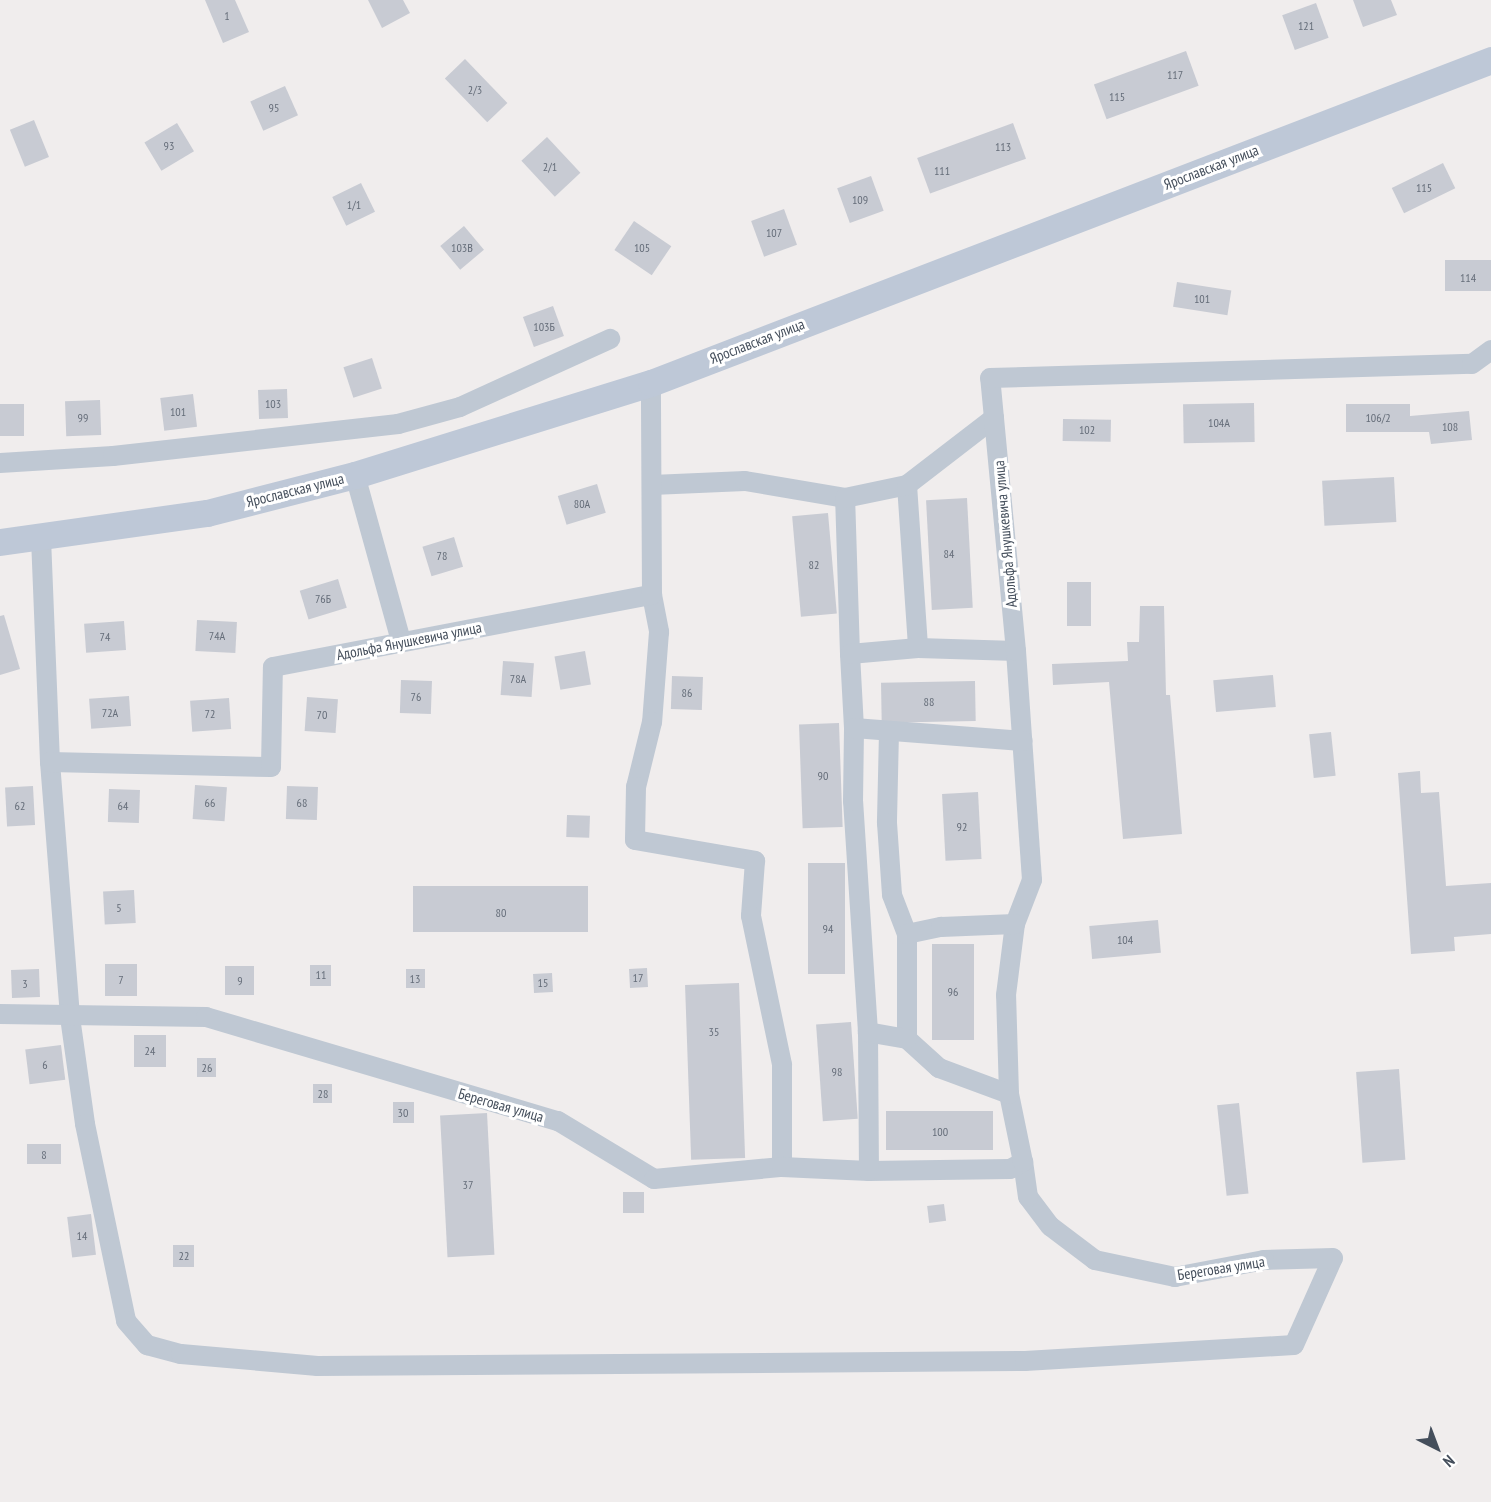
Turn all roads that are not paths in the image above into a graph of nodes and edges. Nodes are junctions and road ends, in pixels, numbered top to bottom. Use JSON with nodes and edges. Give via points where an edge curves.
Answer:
{"nodes":[{"id":1,"x":1491,"y":60,"type":"edge"},
{"id":2,"x":610,"y":339,"type":"dead end"},
{"id":3,"x":1491,"y":350,"type":"edge"},
{"id":4,"x":651,"y":383,"type":"junction"},
{"id":5,"x":994,"y":418,"type":"junction"},
{"id":6,"x":0,"y":463,"type":"edge"},
{"id":7,"x":355,"y":475,"type":"junction"},
{"id":8,"x":652,"y":485,"type":"junction"},
{"id":9,"x":907,"y":485,"type":"junction"},
{"id":10,"x":846,"y":498,"type":"junction"},
{"id":11,"x":41,"y":538,"type":"junction"},
{"id":12,"x":0,"y":542,"type":"edge"},
{"id":13,"x":652,"y":596,"type":"junction"},
{"id":14,"x":401,"y":642,"type":"junction"},
{"id":15,"x":918,"y":648,"type":"junction"},
{"id":16,"x":1016,"y":651,"type":"junction"},
{"id":17,"x":850,"y":654,"type":"junction"},
{"id":18,"x":854,"y":728,"type":"junction"},
{"id":19,"x":889,"y":732,"type":"junction"},
{"id":20,"x":1022,"y":741,"type":"junction"},
{"id":21,"x":50,"y":762,"type":"junction"},
{"id":22,"x":1015,"y":924,"type":"junction"},
{"id":23,"x":907,"y":934,"type":"junction"},
{"id":24,"x":0,"y":1014,"type":"edge"},
{"id":25,"x":70,"y":1017,"type":"junction"},
{"id":26,"x":868,"y":1032,"type":"junction"},
{"id":27,"x":907,"y":1039,"type":"junction"},
{"id":28,"x":1009,"y":1094,"type":"junction"},
{"id":29,"x":1023,"y":1162,"type":"junction"},
{"id":30,"x":782,"y":1167,"type":"junction"},
{"id":31,"x":869,"y":1171,"type":"junction"}],
"edges":[{"from":1,"to":4,"type":"main road","name":"Ярославская улица"},
{"from":2,"to":6,"type":"street","via":[[460,407],[398,424],[113,456]]},
{"from":3,"to":5,"type":"street","name":"Адольфа Янушкевича улица","via":[[1472,363],[990,378]]},
{"from":4,"to":7,"type":"main road","name":"Ярославская улица"},
{"from":4,"to":8,"type":"street"},
{"from":5,"to":9,"type":"street"},
{"from":5,"to":16,"type":"street","name":"Адольфа Янушкевича улица"},
{"from":7,"to":11,"type":"main road","name":"Ярославская улица","via":[[207,513]]},
{"from":7,"to":14,"type":"street"},
{"from":8,"to":10,"type":"street","via":[[745,481]]},
{"from":8,"to":13,"type":"street"},
{"from":9,"to":10,"type":"street"},
{"from":9,"to":15,"type":"street"},
{"from":10,"to":17,"type":"street"},
{"from":11,"to":12,"type":"main road","name":"Ярославская улица"},
{"from":11,"to":21,"type":"street"},
{"from":13,"to":14,"type":"street","name":"Адольфа Янушкевича улица"},
{"from":13,"to":30,"type":"street","via":[[659,632],[652,722],[636,786],[635,840],[755,861],[751,916],[782,1065]]},
{"from":14,"to":21,"type":"street","name":"Адольфа Янушкевича улица","via":[[273,667],[271,767]]},
{"from":15,"to":16,"type":"street"},
{"from":15,"to":17,"type":"street"},
{"from":16,"to":20,"type":"street","name":"Адольфа Янушкевича улица"},
{"from":17,"to":18,"type":"street"},
{"from":18,"to":19,"type":"street"},
{"from":18,"to":26,"type":"street","via":[[853,801]]},
{"from":19,"to":20,"type":"street"},
{"from":19,"to":23,"type":"street","via":[[887,823],[892,895]]},
{"from":20,"to":22,"type":"street","name":"Адольфа Янушкевича улица","via":[[1032,880]]},
{"from":21,"to":25,"type":"street"},
{"from":22,"to":23,"type":"street","via":[[941,927]]},
{"from":22,"to":28,"type":"street","name":"Адольфа Янушкевича улица","via":[[1006,995]]},
{"from":23,"to":27,"type":"street"},
{"from":24,"to":25,"type":"street","name":"Береговая улица"},
{"from":25,"to":29,"type":"street","name":"Береговая улица","via":[[85,1124],[126,1321],[147,1345],[181,1354],[317,1366],[1025,1361],[1294,1345],[1333,1258],[1264,1260],[1175,1277],[1095,1260],[1050,1226],[1028,1197]]},
{"from":25,"to":30,"type":"street","name":"Береговая улица","via":[[206,1017],[558,1121],[654,1179]]},
{"from":26,"to":27,"type":"street"},
{"from":26,"to":31,"type":"street"},
{"from":27,"to":28,"type":"street","via":[[939,1068]]},
{"from":28,"to":29,"type":"street","name":"Адольфа Янушкевича улица"},
{"from":29,"to":31,"type":"street","name":"Береговая улица","via":[[996,1172]]},
{"from":30,"to":31,"type":"street","name":"Береговая улица"}]}
